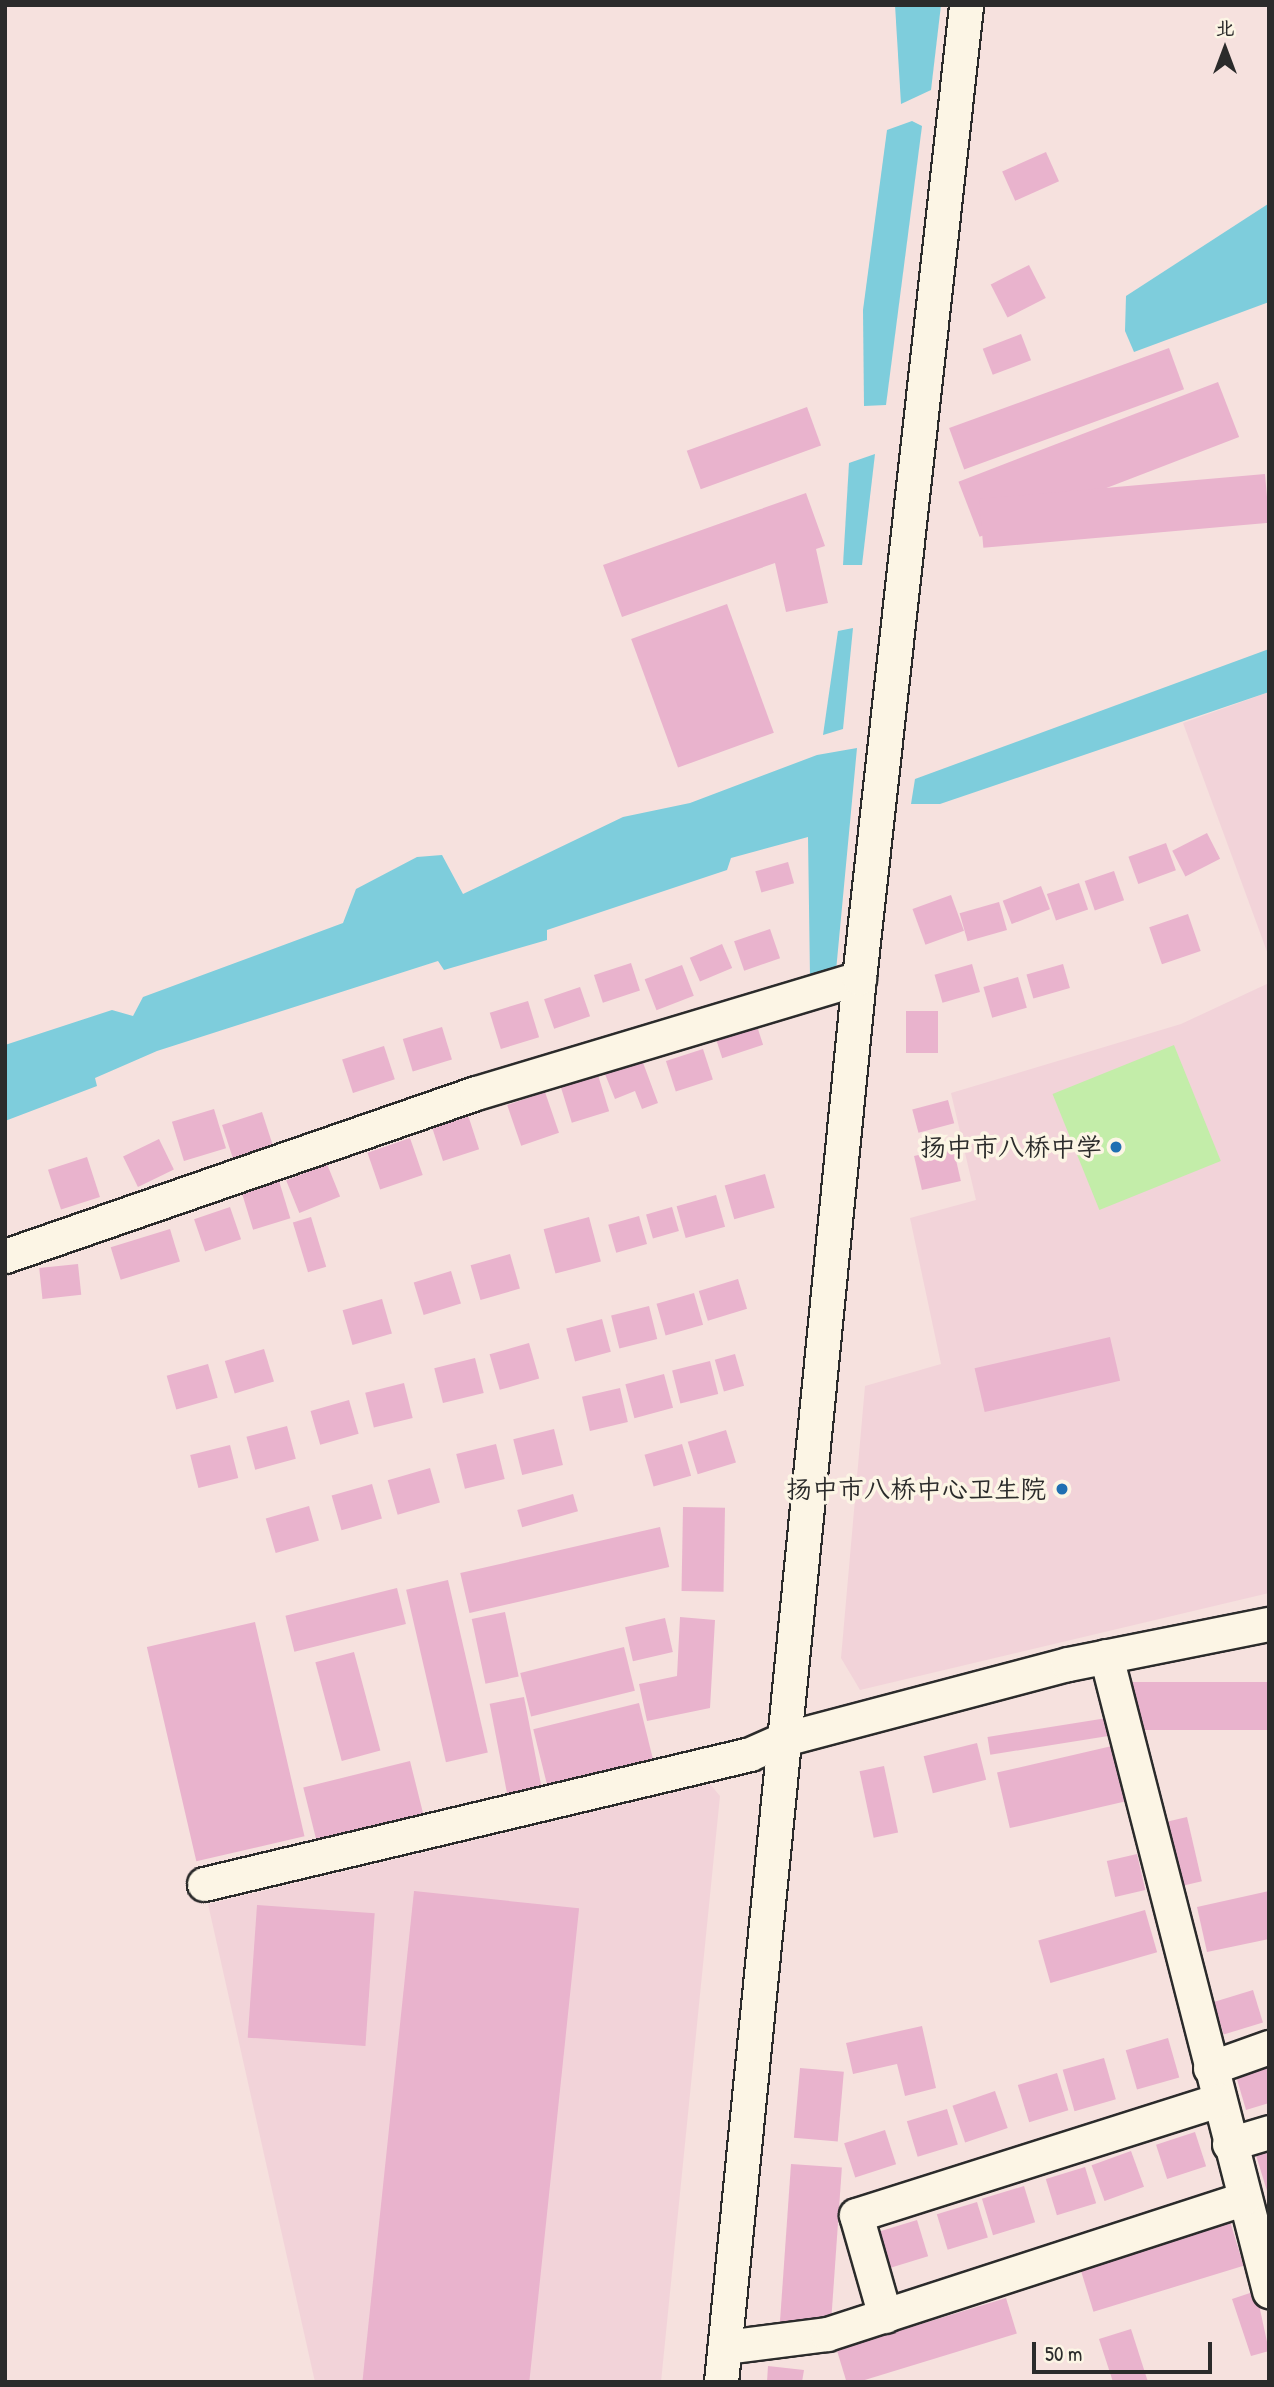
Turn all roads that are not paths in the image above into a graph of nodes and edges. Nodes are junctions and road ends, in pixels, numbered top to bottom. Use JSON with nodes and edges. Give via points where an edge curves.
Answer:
{"nodes":[{"id":1,"x":966,"y":5,"type":"edge"},
{"id":2,"x":859,"y":978,"type":"junction"},
{"id":3,"x":5,"y":1256,"type":"edge"},
{"id":4,"x":1269,"y":1624,"type":"edge"},
{"id":5,"x":1106,"y":1656,"type":"junction"},
{"id":6,"x":784,"y":1739,"type":"junction"},
{"id":7,"x":204,"y":1884,"type":"dead end"},
{"id":8,"x":1269,"y":2047,"type":"edge"},
{"id":9,"x":1210,"y":2068,"type":"junction"},
{"id":10,"x":1218,"y":2100,"type":"junction"},
{"id":11,"x":1269,"y":2132,"type":"edge"},
{"id":12,"x":1230,"y":2144,"type":"junction"},
{"id":13,"x":1243,"y":2199,"type":"junction"},
{"id":14,"x":1269,"y":2291,"type":"edge"},
{"id":15,"x":885,"y":2316,"type":"junction"},
{"id":16,"x":725,"y":2347,"type":"junction"},
{"id":17,"x":721,"y":2382,"type":"edge"}],
"edges":[{"from":1,"to":2,"type":"street"},
{"from":2,"to":3,"type":"street","via":[[476,1093]]},
{"from":2,"to":6,"type":"street"},
{"from":4,"to":5,"type":"street"},
{"from":5,"to":6,"type":"street"},
{"from":5,"to":9,"type":"street"},
{"from":6,"to":7,"type":"street","via":[[750,1754]]},
{"from":6,"to":16,"type":"street"},
{"from":8,"to":9,"type":"street"},
{"from":9,"to":10,"type":"street"},
{"from":10,"to":12,"type":"street"},
{"from":10,"to":15,"type":"street","via":[[856,2215]]},
{"from":11,"to":12,"type":"street"},
{"from":12,"to":13,"type":"street"},
{"from":13,"to":14,"type":"street"},
{"from":13,"to":15,"type":"street"},
{"from":15,"to":16,"type":"street","via":[[827,2334]]},
{"from":16,"to":17,"type":"street"}]}
